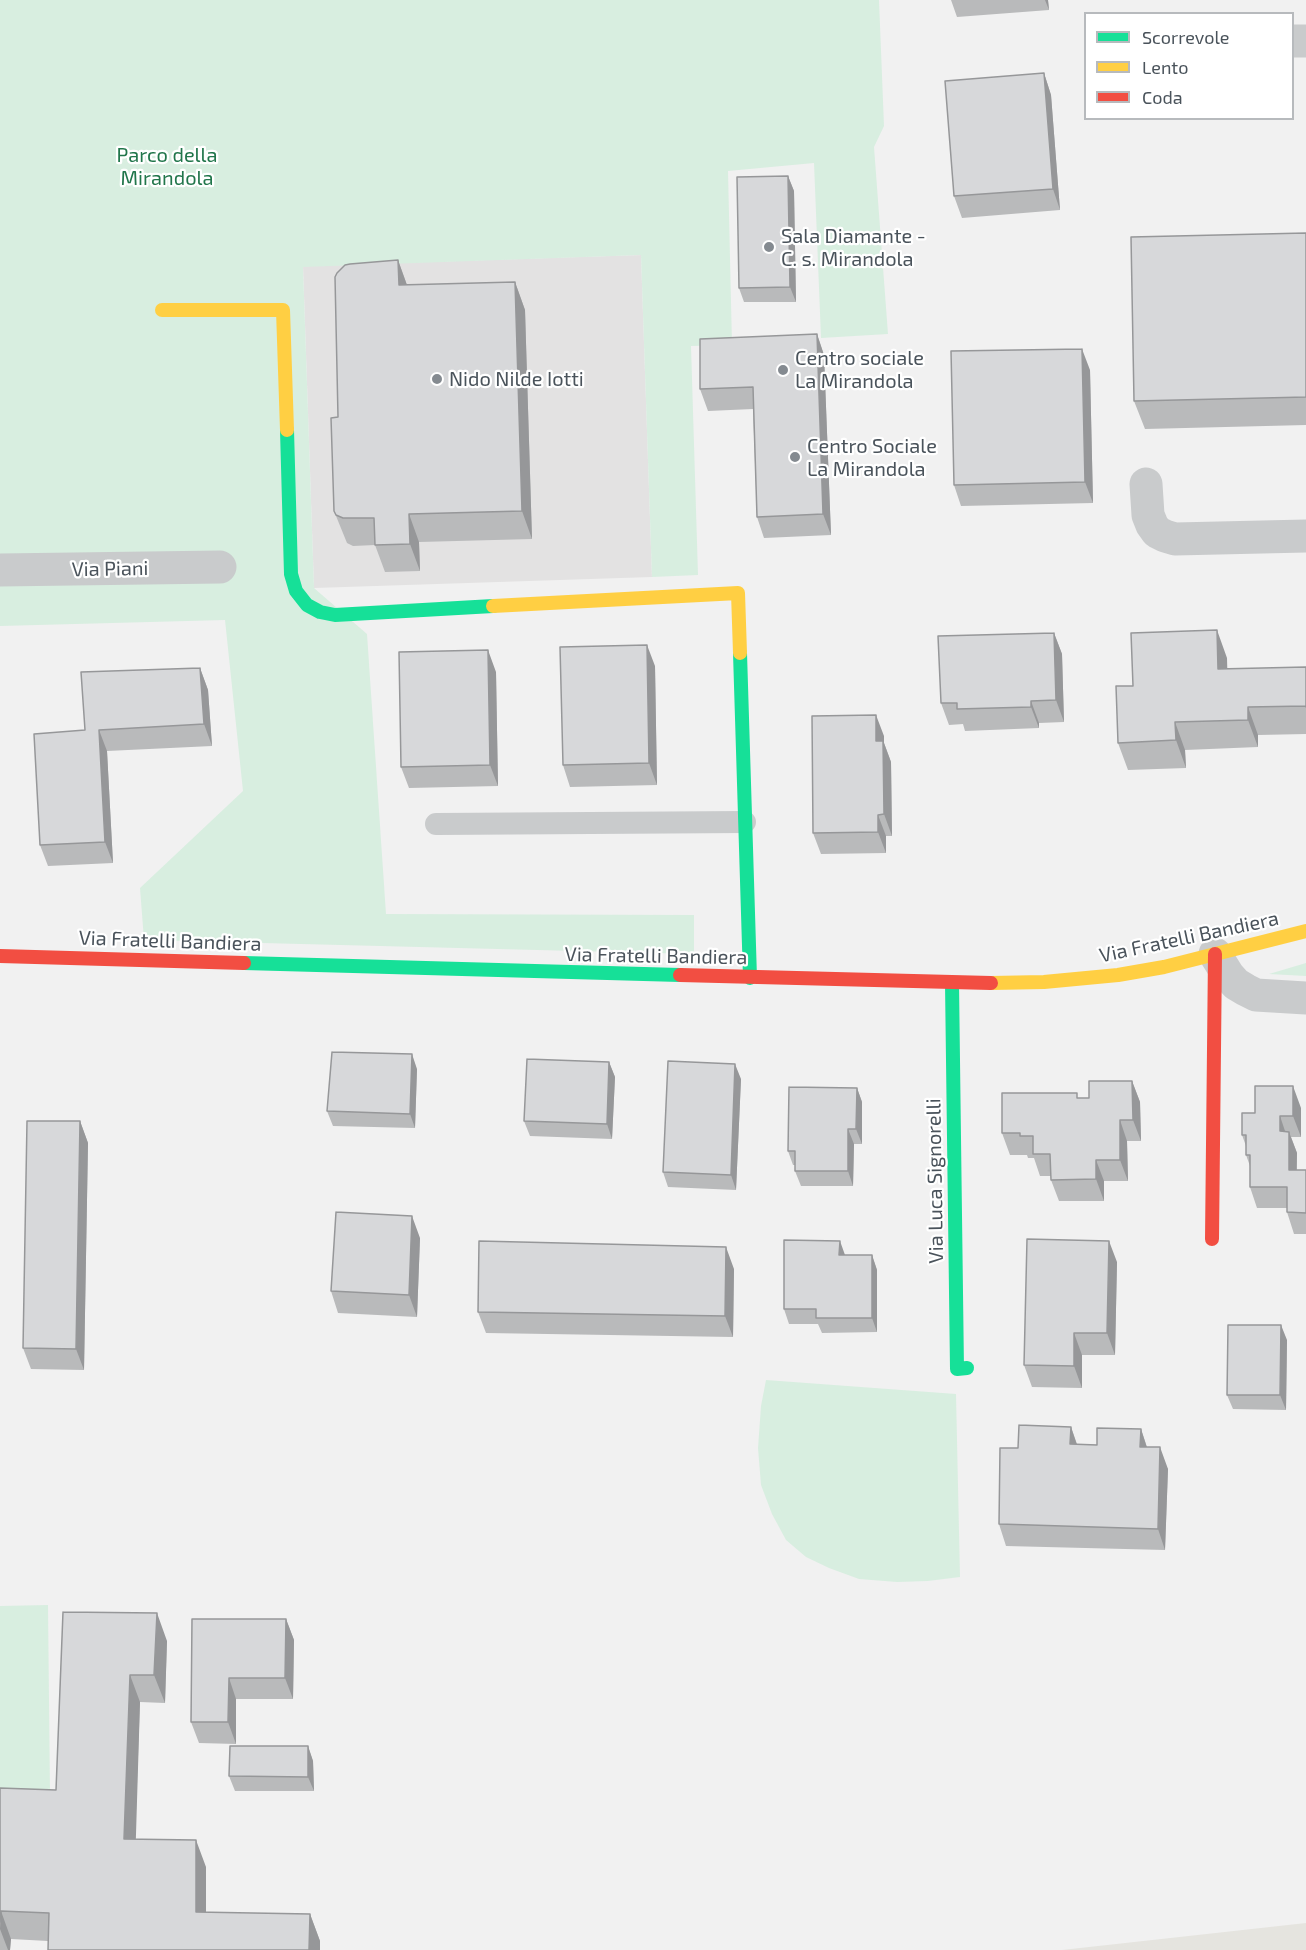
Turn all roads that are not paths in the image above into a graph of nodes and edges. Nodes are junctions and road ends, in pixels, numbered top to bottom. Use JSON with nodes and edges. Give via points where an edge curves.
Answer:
{"nodes":[{"id":1,"x":162,"y":310,"type":"dead end"},
{"id":2,"x":1146,"y":483,"type":"dead end"},
{"id":3,"x":1306,"y":536,"type":"edge"},
{"id":4,"x":220,"y":567,"type":"dead end"},
{"id":5,"x":0,"y":570,"type":"edge"},
{"id":6,"x":745,"y":822,"type":"junction"},
{"id":7,"x":436,"y":824,"type":"dead end"},
{"id":8,"x":1306,"y":931,"type":"edge"},
{"id":9,"x":1215,"y":954,"type":"junction"},
{"id":10,"x":0,"y":956,"type":"edge"},
{"id":11,"x":750,"y":978,"type":"junction"},
{"id":12,"x":952,"y":983,"type":"junction"},
{"id":13,"x":1306,"y":998,"type":"edge"},
{"id":14,"x":1212,"y":1239,"type":"dead end"},
{"id":15,"x":967,"y":1368,"type":"dead end"}],
"edges":[{"from":1,"to":6,"type":"street","via":[[282,310],[291,574],[296,591],[307,605],[320,612],[335,615],[738,593]]},
{"from":2,"to":3,"type":"street","via":[[1152,525],[1157,532],[1175,539]]},
{"from":4,"to":5,"type":"street","name":"Via Piani"},
{"from":6,"to":7,"type":"lane"},
{"from":6,"to":11,"type":"street"},
{"from":8,"to":9,"type":"street","name":"Via Fratelli Bandiera"},
{"from":9,"to":12,"type":"street","name":"Via Fratelli Bandiera","via":[[1118,975],[1044,982]]},
{"from":9,"to":13,"type":"street","via":[[1236,984],[1256,995]]},
{"from":9,"to":14,"type":"street"},
{"from":10,"to":11,"type":"street","name":"Via Fratelli Bandiera"},
{"from":11,"to":12,"type":"street","name":"Via Fratelli Bandiera"},
{"from":12,"to":15,"type":"street","name":"Via Luca Signorelli","via":[[957,1369]]}]}
